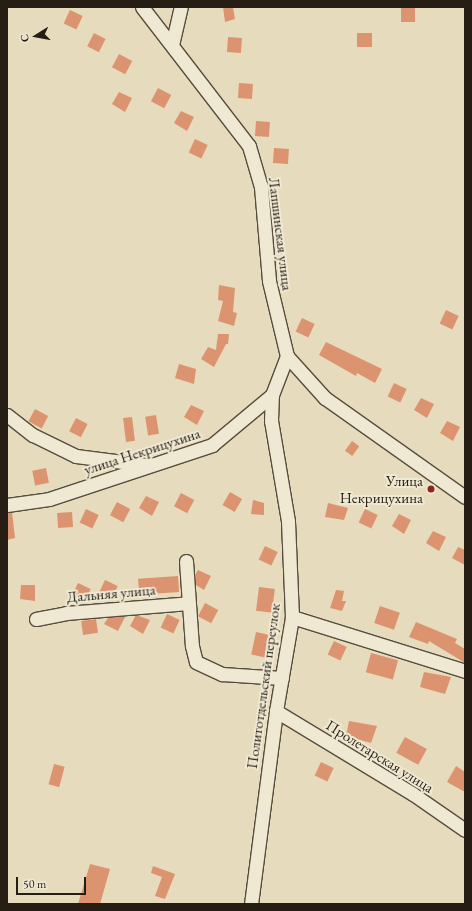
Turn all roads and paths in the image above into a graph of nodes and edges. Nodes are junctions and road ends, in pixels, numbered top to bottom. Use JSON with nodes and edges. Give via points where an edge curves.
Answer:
{"nodes":[{"id":1,"x":142,"y":7,"type":"edge"},
{"id":2,"x":181,"y":7,"type":"edge"},
{"id":3,"x":172,"y":45,"type":"junction"},
{"id":4,"x":287,"y":356,"type":"junction"},
{"id":5,"x":272,"y":395,"type":"junction"},
{"id":6,"x":7,"y":415,"type":"edge"},
{"id":7,"x":150,"y":465,"type":"junction"},
{"id":8,"x":465,"y":497,"type":"edge"},
{"id":9,"x":7,"y":505,"type":"edge"},
{"id":10,"x":186,"y":561,"type":"dead end"},
{"id":11,"x":189,"y":603,"type":"junction"},
{"id":12,"x":292,"y":617,"type":"junction"},
{"id":13,"x":36,"y":618,"type":"dead end"},
{"id":14,"x":465,"y":671,"type":"edge"},
{"id":15,"x":282,"y":678,"type":"junction"},
{"id":16,"x":276,"y":711,"type":"junction"},
{"id":17,"x":465,"y":830,"type":"edge"},
{"id":18,"x":251,"y":904,"type":"edge"}],
"edges":[{"from":1,"to":3,"type":"street","name":"Лапшинская улица"},
{"from":2,"to":3,"type":"street"},
{"from":3,"to":4,"type":"street","name":"Лапшинская улица","via":[[249,146],[261,187],[269,282]]},
{"from":4,"to":5,"type":"street","name":"Политотдельский переулок"},
{"from":4,"to":8,"type":"street","via":[[325,398]]},
{"from":5,"to":7,"type":"street","name":"улица Некрицухина","via":[[212,445]]},
{"from":5,"to":12,"type":"street","name":"Политотдельский переулок","via":[[271,421],[288,521]]},
{"from":6,"to":7,"type":"street","via":[[33,435],[76,456]]},
{"from":7,"to":9,"type":"street","name":"улица Некрицухина","via":[[49,499]]},
{"from":10,"to":11,"type":"street"},
{"from":11,"to":13,"type":"street","name":"Дальняя улица","via":[[66,613]]},
{"from":11,"to":15,"type":"street","via":[[192,646],[196,662],[222,674]]},
{"from":12,"to":14,"type":"street"},
{"from":12,"to":15,"type":"street","name":"Политотдельский переулок"},
{"from":15,"to":16,"type":"street","name":"Политотдельский переулок"},
{"from":16,"to":17,"type":"street","name":"Пролетарская улица","via":[[413,794]]},
{"from":16,"to":18,"type":"street","name":"Политотдельский переулок"}]}
